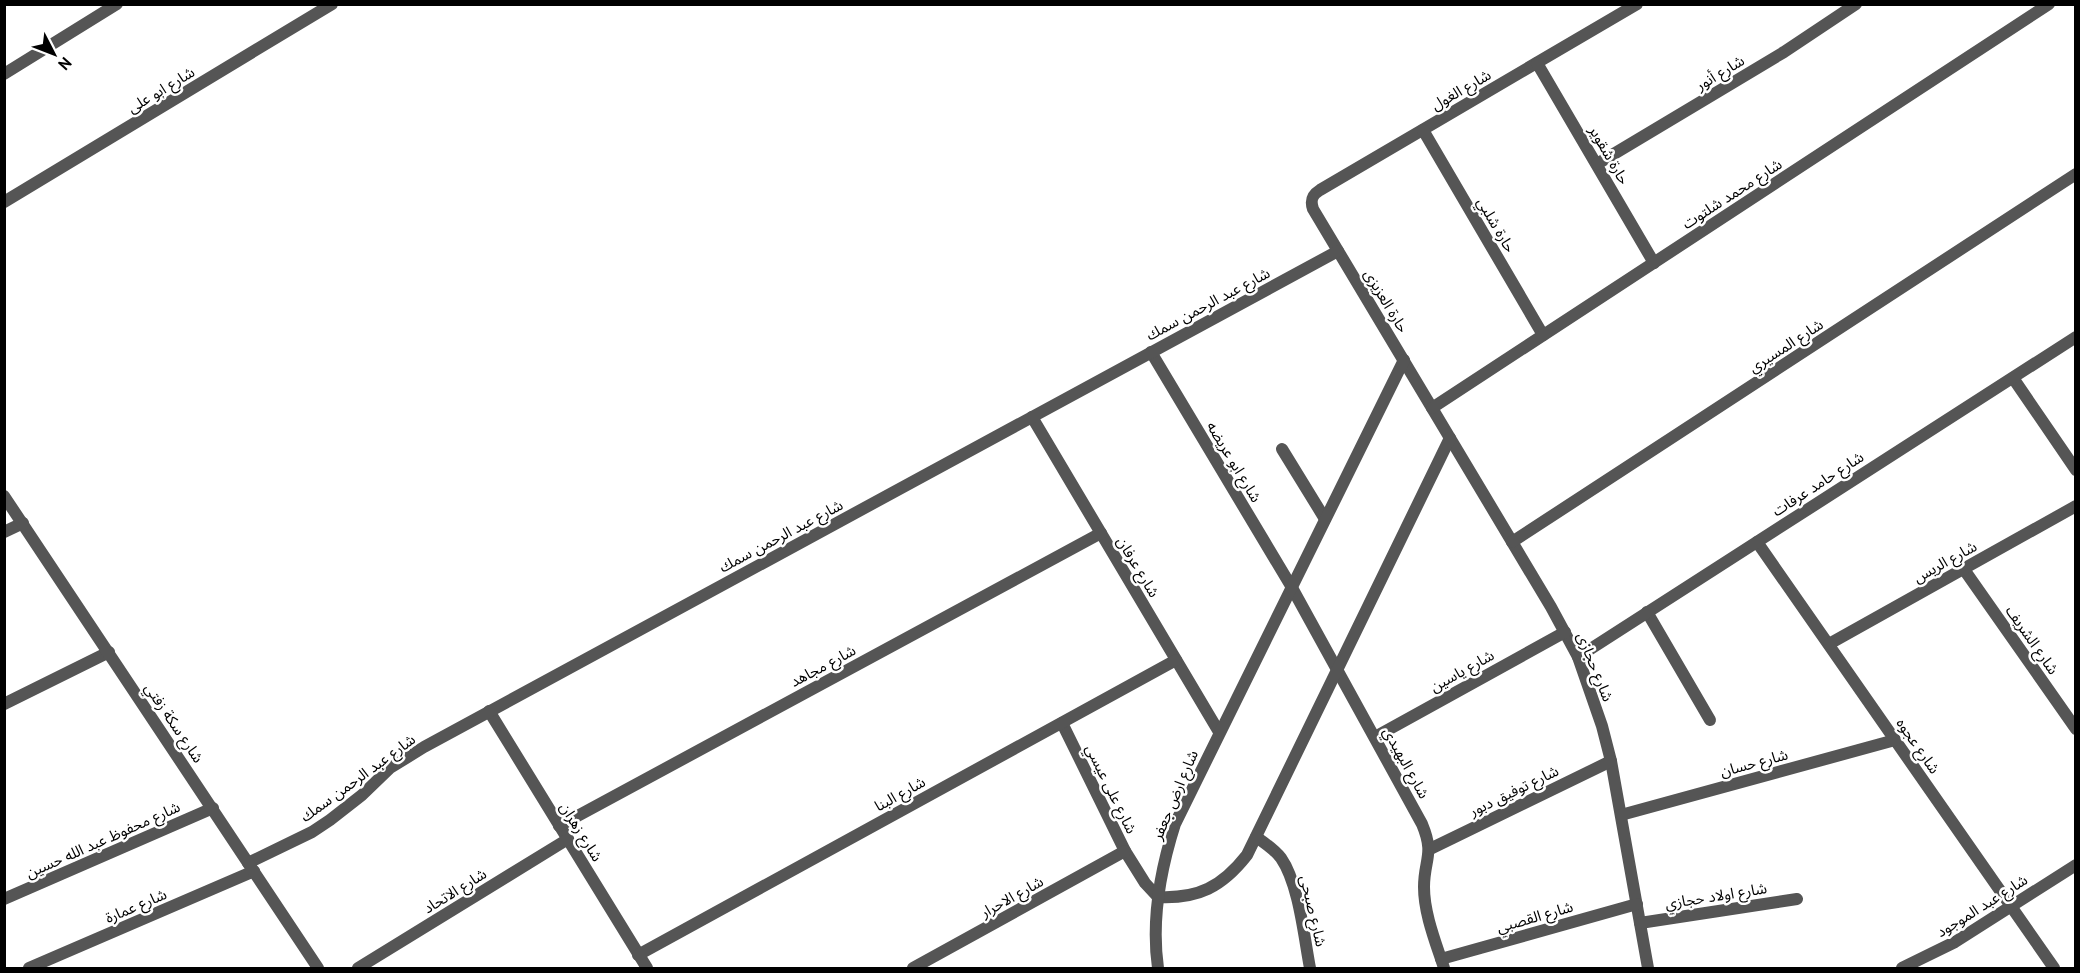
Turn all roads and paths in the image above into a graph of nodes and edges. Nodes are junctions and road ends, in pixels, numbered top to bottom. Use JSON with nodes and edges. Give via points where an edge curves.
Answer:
{"nodes":[{"id":1,"x":117,"y":4,"type":"edge"},
{"id":2,"x":332,"y":4,"type":"edge"},
{"id":3,"x":1637,"y":4,"type":"edge"},
{"id":4,"x":1856,"y":4,"type":"edge"},
{"id":5,"x":2049,"y":4,"type":"edge"},
{"id":6,"x":1538,"y":63,"type":"junction"},
{"id":7,"x":4,"y":74,"type":"edge"},
{"id":8,"x":1423,"y":130,"type":"junction"},
{"id":9,"x":1597,"y":164,"type":"junction"},
{"id":10,"x":2076,"y":174,"type":"edge"},
{"id":11,"x":4,"y":202,"type":"edge"},
{"id":12,"x":1313,"y":209,"type":"joint"},
{"id":13,"x":1338,"y":251,"type":"junction"},
{"id":14,"x":1654,"y":263,"type":"junction"},
{"id":15,"x":1543,"y":335,"type":"junction"},
{"id":16,"x":2076,"y":337,"type":"edge"},
{"id":17,"x":1151,"y":352,"type":"junction"},
{"id":18,"x":1404,"y":360,"type":"junction"},
{"id":19,"x":2013,"y":378,"type":"junction"},
{"id":20,"x":1432,"y":408,"type":"junction"},
{"id":21,"x":1032,"y":417,"type":"junction"},
{"id":22,"x":1450,"y":438,"type":"junction"},
{"id":23,"x":1282,"y":448,"type":"dead end"},
{"id":24,"x":2076,"y":470,"type":"edge"},
{"id":25,"x":4,"y":496,"type":"edge"},
{"id":26,"x":2076,"y":506,"type":"edge"},
{"id":27,"x":1325,"y":519,"type":"junction"},
{"id":28,"x":23,"y":523,"type":"junction"},
{"id":29,"x":4,"y":532,"type":"edge"},
{"id":30,"x":1101,"y":533,"type":"junction"},
{"id":31,"x":1512,"y":542,"type":"junction"},
{"id":32,"x":1757,"y":542,"type":"junction"},
{"id":33,"x":1964,"y":568,"type":"junction"},
{"id":34,"x":1291,"y":586,"type":"junction"},
{"id":35,"x":1647,"y":612,"type":"junction"},
{"id":36,"x":1565,"y":632,"type":"junction"},
{"id":37,"x":1829,"y":644,"type":"junction"},
{"id":38,"x":109,"y":652,"type":"junction"},
{"id":39,"x":1578,"y":657,"type":"junction"},
{"id":40,"x":1176,"y":660,"type":"junction"},
{"id":41,"x":1337,"y":670,"type":"junction"},
{"id":42,"x":4,"y":704,"type":"edge"},
{"id":43,"x":489,"y":711,"type":"junction"},
{"id":44,"x":1710,"y":720,"type":"dead end"},
{"id":45,"x":1062,"y":723,"type":"junction"},
{"id":46,"x":2076,"y":729,"type":"edge"},
{"id":47,"x":1219,"y":732,"type":"junction"},
{"id":48,"x":1375,"y":737,"type":"junction"},
{"id":49,"x":1895,"y":740,"type":"junction"},
{"id":50,"x":1611,"y":761,"type":"junction"},
{"id":51,"x":213,"y":808,"type":"junction"},
{"id":52,"x":1621,"y":815,"type":"junction"},
{"id":53,"x":559,"y":825,"type":"junction"},
{"id":54,"x":1256,"y":837,"type":"junction"},
{"id":55,"x":568,"y":839,"type":"junction"},
{"id":56,"x":1430,"y":849,"type":"junction"},
{"id":57,"x":1125,"y":852,"type":"junction"},
{"id":58,"x":2076,"y":865,"type":"edge"},
{"id":59,"x":251,"y":867,"type":"junction"},
{"id":60,"x":1158,"y":897,"type":"junction"},
{"id":61,"x":4,"y":899,"type":"edge"},
{"id":62,"x":1797,"y":899,"type":"dead end"},
{"id":63,"x":1637,"y":904,"type":"junction"},
{"id":64,"x":2012,"y":907,"type":"junction"},
{"id":65,"x":1640,"y":923,"type":"junction"},
{"id":66,"x":638,"y":955,"type":"junction"},
{"id":67,"x":1442,"y":964,"type":"edge"},
{"id":68,"x":1903,"y":968,"type":"edge"},
{"id":69,"x":29,"y":969,"type":"edge"},
{"id":70,"x":318,"y":969,"type":"edge"},
{"id":71,"x":358,"y":969,"type":"edge"},
{"id":72,"x":647,"y":969,"type":"edge"},
{"id":73,"x":913,"y":969,"type":"edge"},
{"id":74,"x":1158,"y":969,"type":"edge"},
{"id":75,"x":1310,"y":969,"type":"edge"},
{"id":76,"x":1648,"y":969,"type":"edge"},
{"id":77,"x":2054,"y":969,"type":"edge"}],
"edges":[{"from":1,"to":7,"type":"street"},
{"from":2,"to":11,"type":"street","name":"شارع ابو على"},
{"from":3,"to":6,"type":"street","name":"شارع الغول"},
{"from":4,"to":9,"type":"street","name":"شارع أنور"},
{"from":5,"to":14,"type":"street","name":"شارع محمد شلتوت"},
{"from":6,"to":8,"type":"street","name":"شارع الغول"},
{"from":6,"to":9,"type":"street","name":"حارة شقوير"},
{"from":8,"to":12,"type":"street","name":"شارع الغول","via":[[1316,193],[1311,200]]},
{"from":8,"to":15,"type":"street","name":"حارة شلبي"},
{"from":9,"to":14,"type":"street","name":"حارة شقوير"},
{"from":10,"to":31,"type":"street","name":"شارع المسيري"},
{"from":12,"to":13,"type":"street","name":"حارة العزيزى"},
{"from":13,"to":17,"type":"street","name":"شارع عبد الرحمن سمك"},
{"from":13,"to":18,"type":"street","name":"حارة العزيزى"},
{"from":14,"to":15,"type":"street","name":"شارع محمد شلتوت"},
{"from":15,"to":20,"type":"street","name":"شارع محمد شلتوت"},
{"from":16,"to":19,"type":"street","name":"شارع حامد عرفات"},
{"from":17,"to":21,"type":"street","name":"شارع عبد الرحمن سمك"},
{"from":17,"to":34,"type":"street","name":"شارع ابو عريضه"},
{"from":18,"to":20,"type":"street","name":"حارة العزيزى"},
{"from":18,"to":27,"type":"street","name":"شارع ارض جعفر"},
{"from":19,"to":24,"type":"street"},
{"from":19,"to":32,"type":"street","name":"شارع حامد عرفات"},
{"from":20,"to":22,"type":"street","name":"شارع حجازى"},
{"from":21,"to":30,"type":"street","name":"شارع عرفان"},
{"from":21,"to":43,"type":"street","name":"شارع عبد الرحمن سمك"},
{"from":22,"to":31,"type":"street","name":"شارع حجازى"},
{"from":22,"to":41,"type":"street"},
{"from":23,"to":27,"type":"street"},
{"from":25,"to":28,"type":"street","name":"شارع سكة زفتي"},
{"from":26,"to":33,"type":"street","name":"شارع الريس"},
{"from":27,"to":34,"type":"street","name":"شارع ارض جعفر"},
{"from":28,"to":29,"type":"street"},
{"from":28,"to":38,"type":"street","name":"شارع سكة زفتي"},
{"from":30,"to":40,"type":"street","name":"شارع عرفان"},
{"from":30,"to":53,"type":"street","name":"شارع مجاهد"},
{"from":31,"to":36,"type":"street","name":"شارع حجازى"},
{"from":32,"to":35,"type":"street","name":"شارع حامد عرفات"},
{"from":32,"to":37,"type":"street","name":"شارع عجوه"},
{"from":33,"to":37,"type":"street","name":"شارع الريس"},
{"from":33,"to":46,"type":"street","name":"شارع الشريف"},
{"from":34,"to":41,"type":"street","name":"شارع البهيدي"},
{"from":34,"to":47,"type":"street","name":"شارع ارض جعفر"},
{"from":35,"to":39,"type":"street","name":"شارع حامد عرفات"},
{"from":35,"to":44,"type":"street"},
{"from":36,"to":39,"type":"street","name":"شارع حجازى"},
{"from":36,"to":48,"type":"street","name":"شارع ياسين"},
{"from":37,"to":49,"type":"street","name":"شارع عجوه"},
{"from":38,"to":42,"type":"street"},
{"from":38,"to":51,"type":"street","name":"شارع سكة زفتي"},
{"from":39,"to":50,"type":"street","name":"شارع حجازى"},
{"from":40,"to":45,"type":"street","name":"شارع البنا"},
{"from":40,"to":47,"type":"street","name":"شارع عرفان"},
{"from":41,"to":48,"type":"street","name":"شارع البهيدي"},
{"from":41,"to":54,"type":"street"},
{"from":43,"to":53,"type":"street","name":"شارع زهران"},
{"from":43,"to":59,"type":"street","name":"شارع عبد الرحمن سمك","via":[[390,768],[346,808]]},
{"from":45,"to":57,"type":"street","name":"شارع على عيسي"},
{"from":45,"to":66,"type":"street","name":"شارع البنا"},
{"from":47,"to":60,"type":"street","name":"شارع ارض جعفر","via":[[1175,824]]},
{"from":48,"to":56,"type":"street","name":"شارع البهيدي","via":[[1422,824]]},
{"from":49,"to":52,"type":"street","name":"شارع حسان"},
{"from":49,"to":64,"type":"street","name":"شارع عجوه"},
{"from":50,"to":52,"type":"street","name":"شارع حجازى"},
{"from":50,"to":56,"type":"street","name":"شارع توفيق دبور"},
{"from":51,"to":59,"type":"street","name":"شارع سكة زفتي"},
{"from":51,"to":61,"type":"street","name":"شارع محفوظ عبد الله حسين"},
{"from":52,"to":63,"type":"street","name":"شارع حجازى"},
{"from":53,"to":55,"type":"street","name":"شارع زهران"},
{"from":54,"to":60,"type":"street","via":[[1247,855],[1218,884],[1179,898]]},
{"from":54,"to":75,"type":"street","name":"شارع صبحى","via":[[1270,846],[1289,872]]},
{"from":55,"to":66,"type":"street","name":"شارع زهران"},
{"from":55,"to":71,"type":"street","name":"شارع الاتحاد"},
{"from":56,"to":67,"type":"street","name":"شارع البهيدي","via":[[1425,899]]},
{"from":57,"to":60,"type":"street","name":"شارع على عيسي"},
{"from":57,"to":73,"type":"street","name":"شارع الاحرار"},
{"from":58,"to":64,"type":"street","name":"شارع عبد الموجود"},
{"from":59,"to":69,"type":"street","name":"شارع عمارة"},
{"from":59,"to":70,"type":"street","name":"شارع سكة زفتي"},
{"from":60,"to":74,"type":"street","name":"شارع ارض جعفر"},
{"from":62,"to":65,"type":"street","name":"شارع اولاد حجازي"},
{"from":63,"to":65,"type":"street","name":"شارع حجازى"},
{"from":63,"to":67,"type":"street","name":"شارع القصبي"},
{"from":64,"to":68,"type":"street","name":"شارع عبد الموجود"},
{"from":64,"to":77,"type":"street","name":"شارع عجوه"},
{"from":65,"to":76,"type":"street","name":"شارع حجازى"},
{"from":66,"to":72,"type":"street","name":"شارع زهران"}]}
